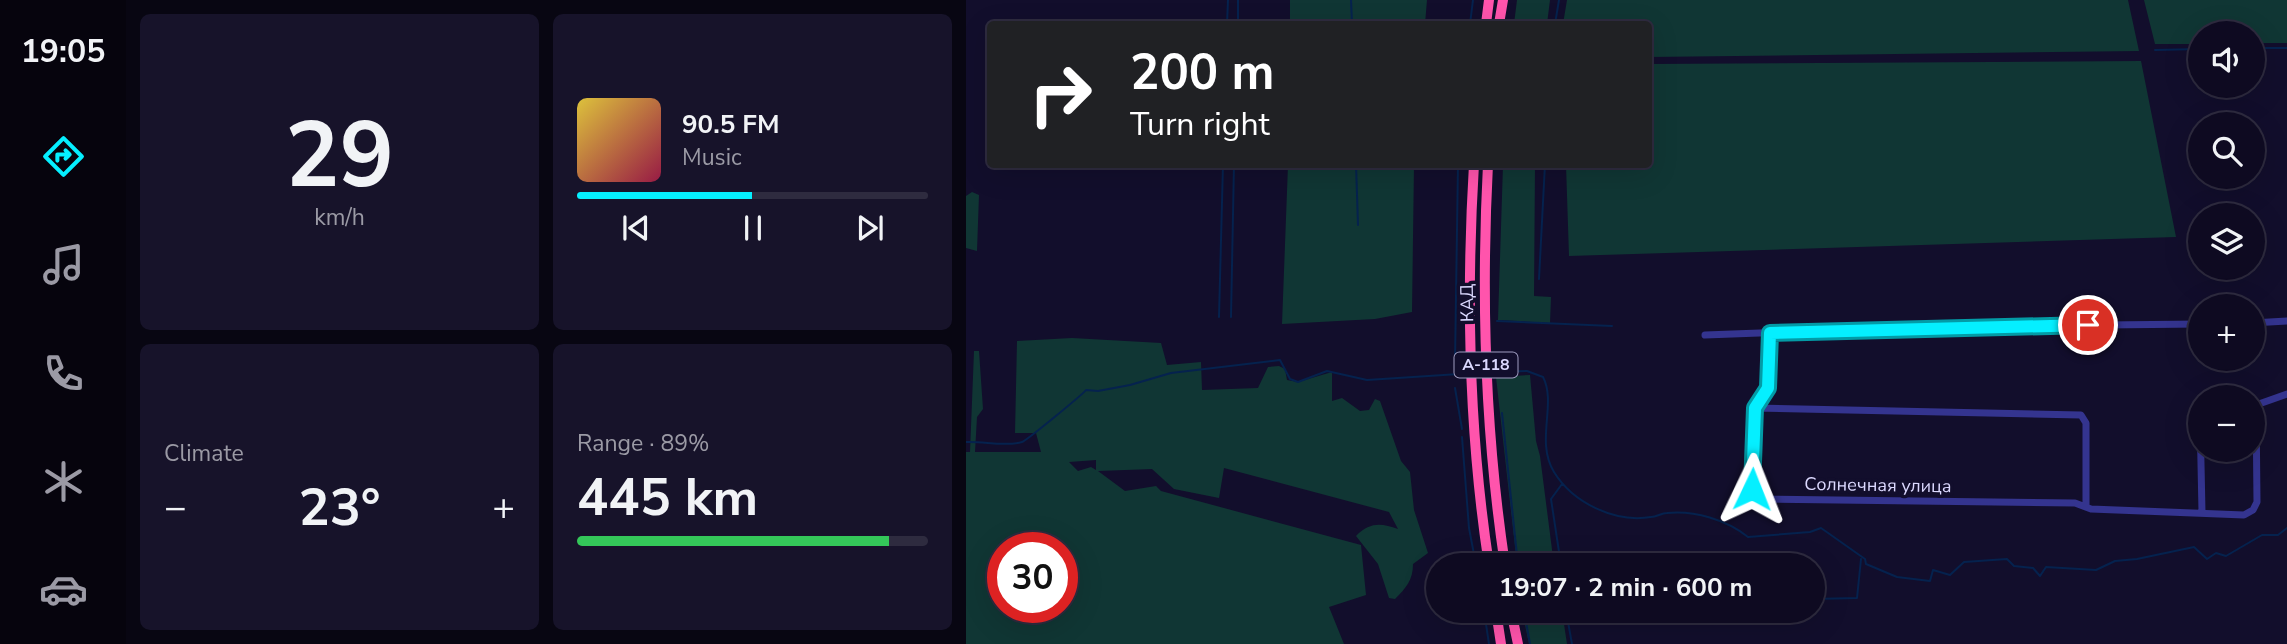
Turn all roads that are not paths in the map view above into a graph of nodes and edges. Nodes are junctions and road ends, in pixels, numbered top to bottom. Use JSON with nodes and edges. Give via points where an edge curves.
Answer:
{"nodes":[{"id":1,"x":1489,"y":0,"type":"edge"},
{"id":2,"x":1503,"y":0,"type":"edge"},
{"id":3,"x":1486,"y":21,"type":"edge"},
{"id":4,"x":1500,"y":21,"type":"edge"},
{"id":5,"x":1474,"y":168,"type":"edge"},
{"id":6,"x":1488,"y":168,"type":"edge"},
{"id":7,"x":2287,"y":321,"type":"edge"},
{"id":8,"x":2265,"y":322,"type":"edge"},
{"id":9,"x":2188,"y":324,"type":"edge"},
{"id":10,"x":1770,"y":333,"type":"junction"},
{"id":11,"x":1705,"y":335,"type":"dead end"},
{"id":12,"x":2287,"y":394,"type":"edge"},
{"id":13,"x":2265,"y":401,"type":"edge"},
{"id":14,"x":1755,"y":408,"type":"junction"},
{"id":15,"x":2201,"y":462,"type":"edge"},
{"id":16,"x":2256,"y":462,"type":"edge"},
{"id":17,"x":2086,"y":505,"type":"junction"},
{"id":18,"x":2202,"y":512,"type":"junction"},
{"id":19,"x":1487,"y":553,"type":"edge"},
{"id":20,"x":1504,"y":553,"type":"edge"},
{"id":21,"x":1498,"y":623,"type":"edge"},
{"id":22,"x":1513,"y":623,"type":"edge"},
{"id":23,"x":1501,"y":644,"type":"edge"},
{"id":24,"x":1517,"y":644,"type":"edge"}],
"edges":[{"from":1,"to":3,"type":"highway"},
{"from":2,"to":4,"type":"highway"},
{"from":5,"to":19,"type":"highway","name":"КАД","number":"А-118","via":[[1473,381]]},
{"from":6,"to":20,"type":"highway","name":"КАД","number":"А-118","via":[[1486,380]]},
{"from":7,"to":8,"type":"street"},
{"from":9,"to":10,"type":"street"},
{"from":10,"to":11,"type":"street"},
{"from":10,"to":14,"type":"street","name":"Солнечная улица","via":[[1768,388]]},
{"from":12,"to":13,"type":"street"},
{"from":14,"to":17,"type":"street","via":[[2081,415],[2086,424]]},
{"from":14,"to":17,"type":"street","name":"Солнечная улица","via":[[1754,498]]},
{"from":15,"to":18,"type":"street"},
{"from":16,"to":18,"type":"street","via":[[2257,502],[2253,510],[2244,515]]},
{"from":17,"to":18,"type":"street","via":[[2091,509]]},
{"from":21,"to":23,"type":"highway"},
{"from":22,"to":24,"type":"highway"}]}
